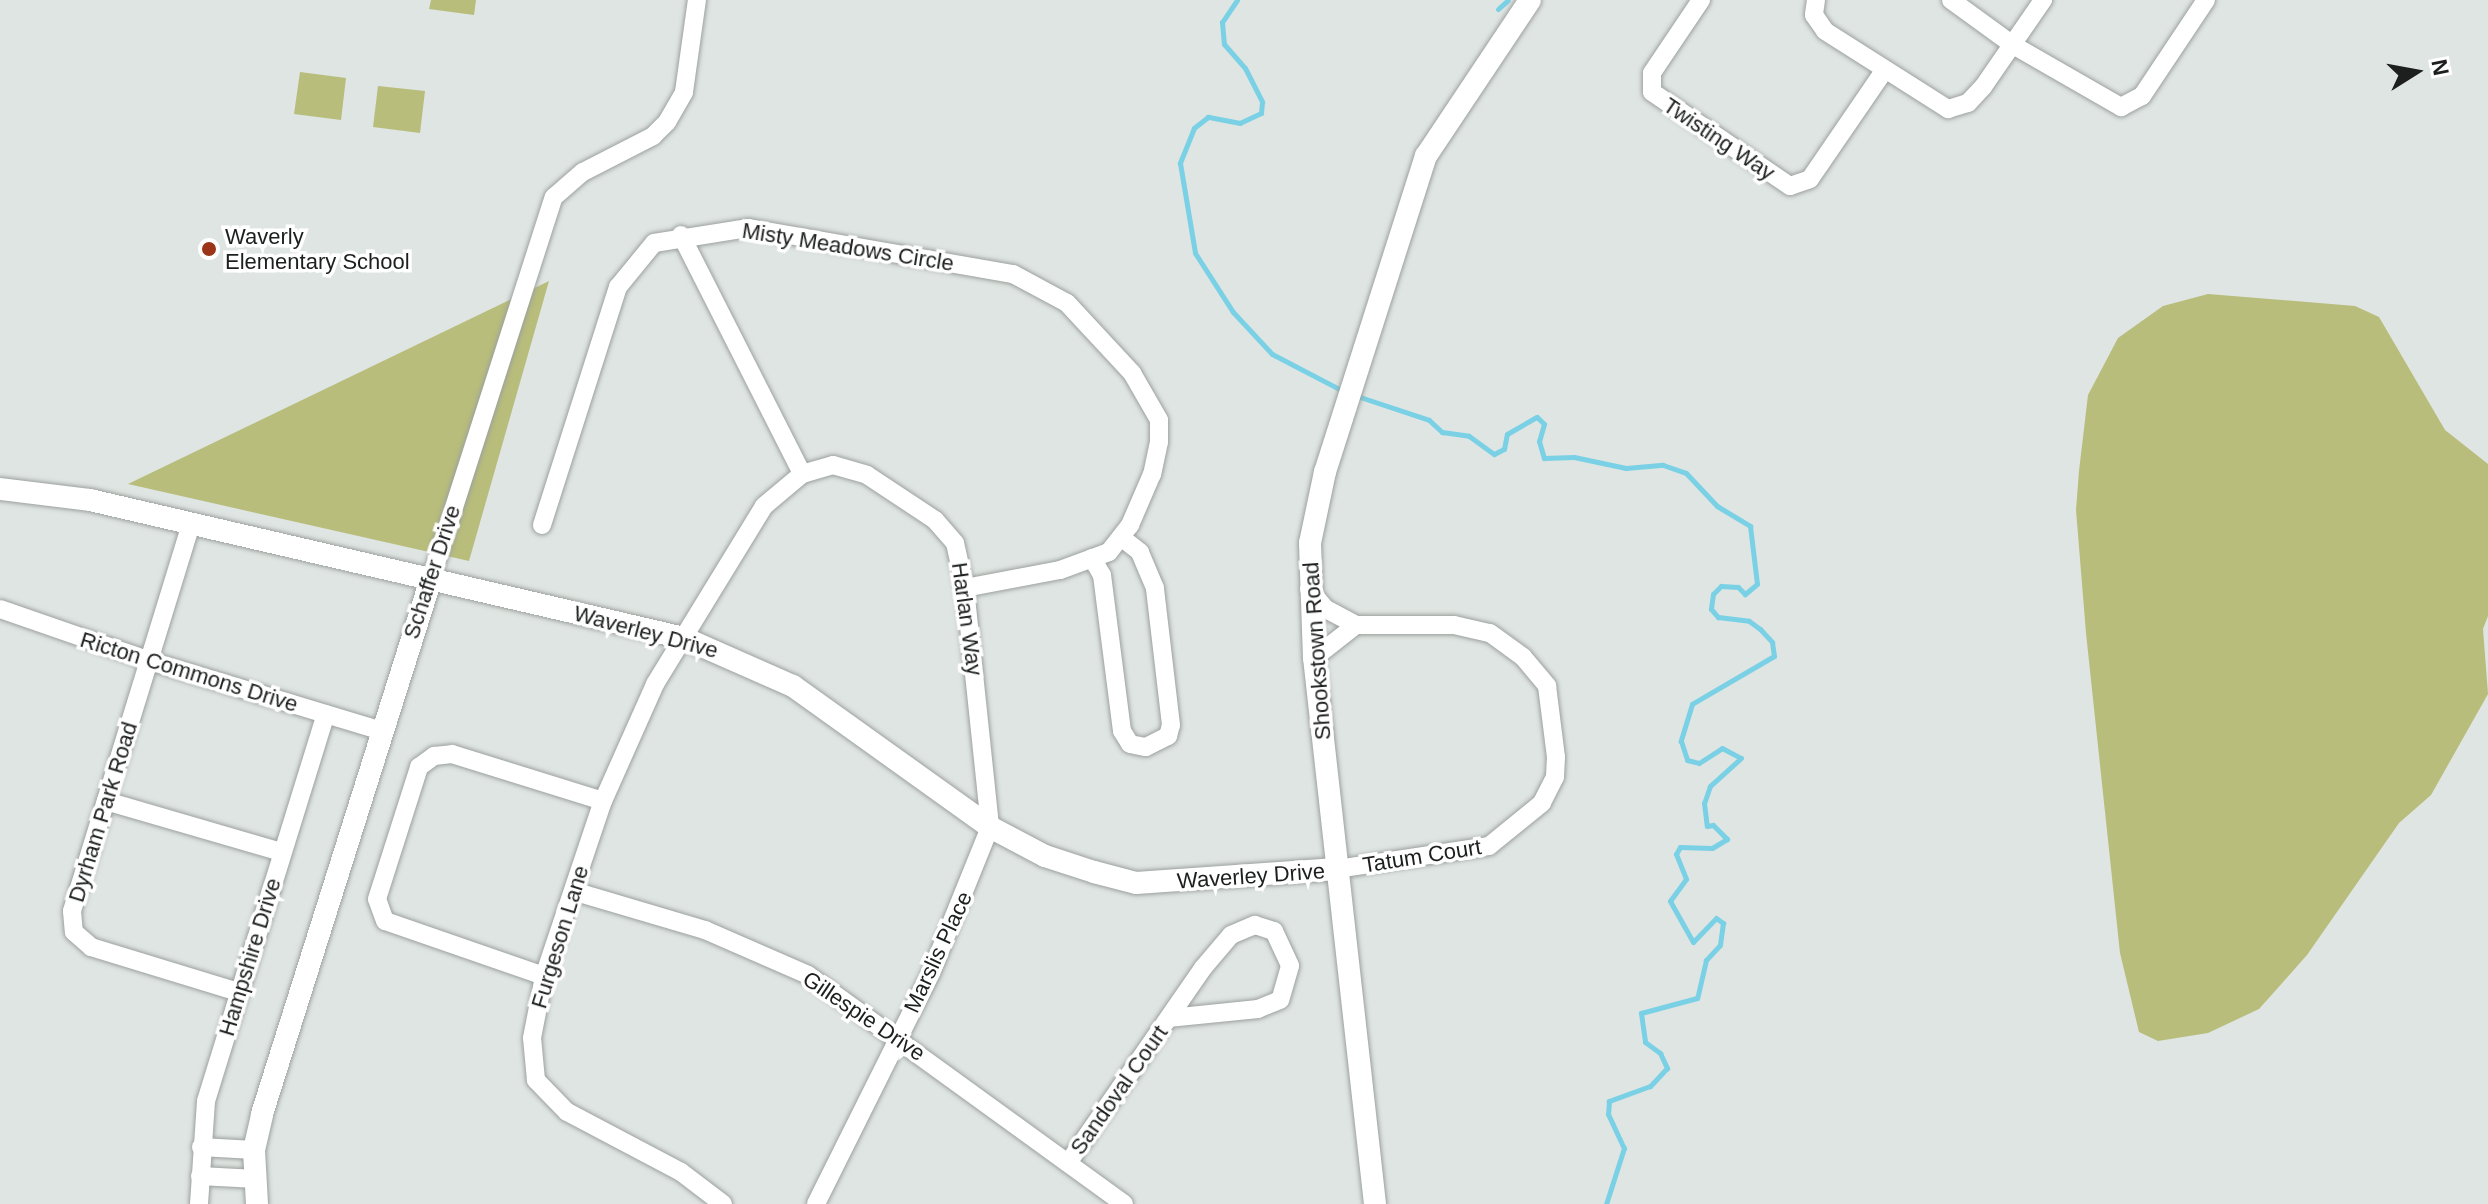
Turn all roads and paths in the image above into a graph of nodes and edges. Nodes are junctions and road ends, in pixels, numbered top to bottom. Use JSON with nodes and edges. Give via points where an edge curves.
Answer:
{"nodes":[{"id":1,"x":697,"y":0,"type":"edge"},
{"id":2,"x":1530,"y":0,"type":"edge"},
{"id":3,"x":1701,"y":0,"type":"edge"},
{"id":4,"x":1816,"y":0,"type":"edge"},
{"id":5,"x":1951,"y":0,"type":"edge"},
{"id":6,"x":2043,"y":0,"type":"edge"},
{"id":7,"x":2206,"y":0,"type":"edge"},
{"id":8,"x":2013,"y":45,"type":"junction"},
{"id":9,"x":1884,"y":71,"type":"junction"},
{"id":10,"x":681,"y":235,"type":"junction"},
{"id":11,"x":802,"y":474,"type":"junction"},
{"id":12,"x":0,"y":489,"type":"edge"},
{"id":13,"x":191,"y":524,"type":"junction"},
{"id":14,"x":542,"y":525,"type":"dead end"},
{"id":15,"x":1121,"y":537,"type":"junction"},
{"id":16,"x":1092,"y":558,"type":"junction"},
{"id":17,"x":431,"y":579,"type":"junction"},
{"id":18,"x":965,"y":588,"type":"junction"},
{"id":19,"x":1309,"y":589,"type":"junction"},
{"id":20,"x":0,"y":609,"type":"edge"},
{"id":21,"x":1356,"y":625,"type":"junction"},
{"id":22,"x":684,"y":638,"type":"junction"},
{"id":23,"x":1314,"y":658,"type":"junction"},
{"id":24,"x":150,"y":661,"type":"junction"},
{"id":25,"x":326,"y":714,"type":"junction"},
{"id":26,"x":379,"y":730,"type":"junction"},
{"id":27,"x":106,"y":801,"type":"junction"},
{"id":28,"x":603,"y":801,"type":"junction"},
{"id":29,"x":990,"y":827,"type":"junction"},
{"id":30,"x":282,"y":852,"type":"junction"},
{"id":31,"x":1337,"y":869,"type":"junction"},
{"id":32,"x":573,"y":891,"type":"junction"},
{"id":33,"x":544,"y":976,"type":"junction"},
{"id":34,"x":238,"y":992,"type":"junction"},
{"id":35,"x":1170,"y":1018,"type":"junction"},
{"id":36,"x":897,"y":1037,"type":"junction"},
{"id":37,"x":201,"y":1147,"type":"junction"},
{"id":38,"x":254,"y":1150,"type":"junction"},
{"id":39,"x":1068,"y":1163,"type":"junction"},
{"id":40,"x":200,"y":1176,"type":"junction"},
{"id":41,"x":256,"y":1179,"type":"junction"},
{"id":42,"x":199,"y":1204,"type":"edge"},
{"id":43,"x":257,"y":1204,"type":"edge"},
{"id":44,"x":723,"y":1204,"type":"edge"},
{"id":45,"x":816,"y":1204,"type":"edge"},
{"id":46,"x":1124,"y":1204,"type":"edge"},
{"id":47,"x":1375,"y":1204,"type":"edge"}],
"edges":[{"from":1,"to":17,"type":"street","name":"Schaffer Drive","via":[[684,92],[667,122],[653,136],[583,172],[554,197]]},
{"from":2,"to":19,"type":"street","name":"Shookstown Road","via":[[1426,156],[1325,472],[1310,543]]},
{"from":3,"to":9,"type":"street","name":"Twisting Way","via":[[1652,73],[1652,92],[1790,186],[1810,179]]},
{"from":4,"to":9,"type":"street","via":[[1818,25]]},
{"from":5,"to":8,"type":"street"},
{"from":6,"to":8,"type":"street"},
{"from":7,"to":8,"type":"street","via":[[2142,96],[2121,107]]},
{"from":8,"to":9,"type":"street","via":[[1983,87],[1959,108],[1936,105]]},
{"from":10,"to":11,"type":"street"},
{"from":10,"to":14,"type":"street","name":"Misty Meadows Circle","via":[[654,243],[618,287]]},
{"from":10,"to":15,"type":"street","name":"Misty Meadows Circle","via":[[749,228],[929,258],[1013,274],[1067,303],[1132,373],[1159,420],[1152,474]]},
{"from":11,"to":18,"type":"street","name":"Harlan Way","via":[[833,465],[867,475],[935,520],[955,543]]},
{"from":11,"to":22,"type":"street","via":[[764,506]]},
{"from":12,"to":13,"type":"street","name":"Waverley Drive","via":[[90,500]]},
{"from":13,"to":17,"type":"street","name":"Waverley Drive"},
{"from":13,"to":24,"type":"street","name":"Dyrham Park Road"},
{"from":15,"to":16,"type":"street","name":"Misty Meadows Circle","via":[[1109,552]]},
{"from":15,"to":16,"type":"street","via":[[1140,552],[1155,588],[1171,725],[1168,736],[1146,747],[1130,744],[1122,731],[1102,575]]},
{"from":16,"to":18,"type":"street","name":"Misty Meadows Circle"},
{"from":17,"to":22,"type":"street","name":"Waverley Drive"},
{"from":17,"to":26,"type":"street","name":"Schaffer Drive"},
{"from":18,"to":29,"type":"street","name":"Harlan Way"},
{"from":19,"to":21,"type":"street","via":[[1326,609]]},
{"from":19,"to":23,"type":"street","name":"Shookstown Road"},
{"from":20,"to":24,"type":"street","name":"Ricton Commons Drive"},
{"from":21,"to":23,"type":"street"},
{"from":21,"to":31,"type":"street","name":"Tatum Court","via":[[1454,625],[1490,633],[1523,657],[1547,686],[1555,777],[1542,803],[1489,846]]},
{"from":22,"to":28,"type":"street","name":"Furgeson Lane","via":[[655,684]]},
{"from":22,"to":29,"type":"street","name":"Waverley Drive","via":[[793,686]]},
{"from":23,"to":31,"type":"street","name":"Shookstown Road"},
{"from":24,"to":25,"type":"street","name":"Ricton Commons Drive"},
{"from":24,"to":27,"type":"street","name":"Dyrham Park Road"},
{"from":25,"to":26,"type":"street","name":"Ricton Commons Drive"},
{"from":25,"to":30,"type":"street","name":"Hampshire Drive"},
{"from":26,"to":38,"type":"street","name":"Schaffer Drive"},
{"from":27,"to":30,"type":"street"},
{"from":27,"to":34,"type":"street","name":"Dyrham Park Road","via":[[72,911],[74,932],[91,947]]},
{"from":28,"to":32,"type":"street","name":"Furgeson Lane"},
{"from":28,"to":33,"type":"street","via":[[452,754],[434,756],[419,767],[377,899],[385,921]]},
{"from":29,"to":31,"type":"street","name":"Waverley Drive","via":[[1045,856],[1136,883]]},
{"from":29,"to":36,"type":"street","name":"Marslis Place","via":[[943,947]]},
{"from":30,"to":34,"type":"street","name":"Hampshire Drive"},
{"from":31,"to":47,"type":"street","name":"Shookstown Road"},
{"from":32,"to":33,"type":"street","name":"Furgeson Lane"},
{"from":32,"to":36,"type":"street","name":"Gillespie Drive","via":[[705,930],[795,969]]},
{"from":33,"to":44,"type":"street","name":"Furgeson Lane","via":[[532,1038],[536,1080],[567,1112],[681,1172]]},
{"from":34,"to":37,"type":"street","name":"Hampshire Drive","via":[[206,1101]]},
{"from":35,"to":35,"type":"street","name":"Sandoval Court","via":[[1258,1009],[1280,1000],[1290,966],[1274,931],[1255,925],[1231,935]]},
{"from":35,"to":39,"type":"street","name":"Sandoval Court"},
{"from":36,"to":39,"type":"street","name":"Gillespie Drive"},
{"from":36,"to":45,"type":"street","name":"Marslis Place"},
{"from":37,"to":38,"type":"street"},
{"from":37,"to":40,"type":"street","name":"Hampshire Drive"},
{"from":38,"to":41,"type":"street","name":"Schaffer Drive"},
{"from":39,"to":46,"type":"street","name":"Gillespie Drive"},
{"from":40,"to":41,"type":"street"},
{"from":40,"to":42,"type":"street","name":"Hampshire Drive"},
{"from":41,"to":43,"type":"street","name":"Schaffer Drive"}]}
